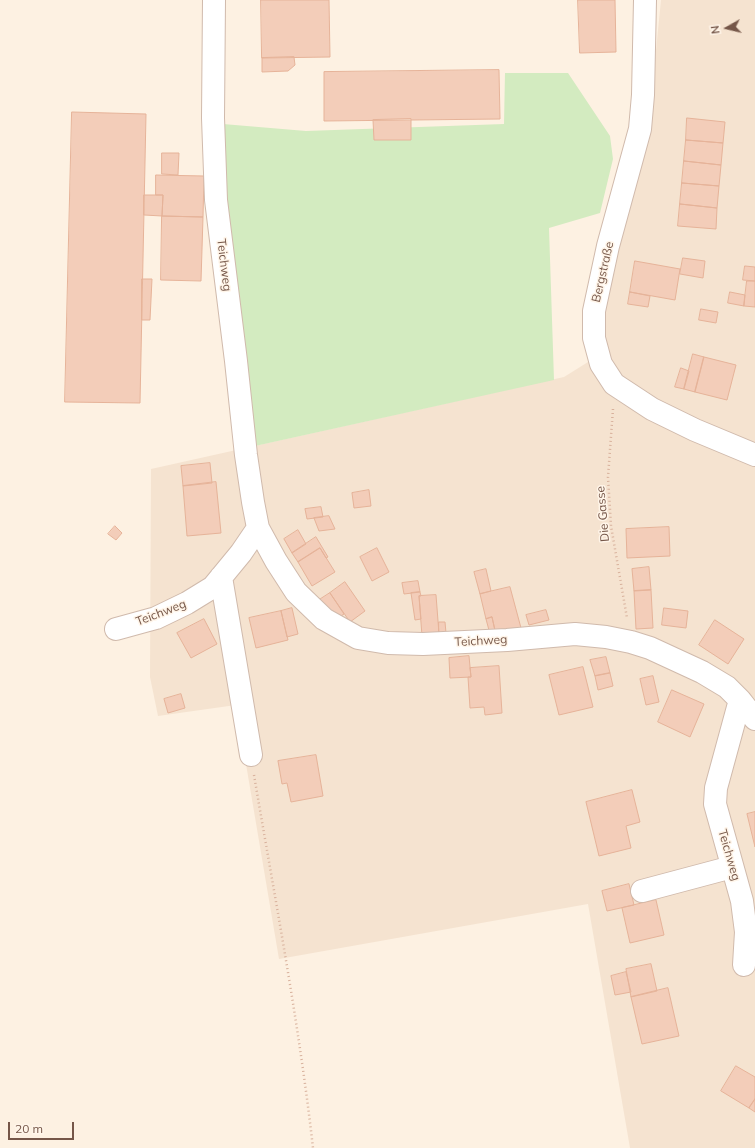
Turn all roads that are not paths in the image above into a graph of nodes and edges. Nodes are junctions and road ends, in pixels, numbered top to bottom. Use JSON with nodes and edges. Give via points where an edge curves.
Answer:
{"nodes":[{"id":1,"x":214,"y":0,"type":"edge"},
{"id":2,"x":645,"y":0,"type":"edge"},
{"id":3,"x":755,"y":455,"type":"edge"},
{"id":4,"x":258,"y":528,"type":"junction"},
{"id":5,"x":221,"y":577,"type":"junction"},
{"id":6,"x":116,"y":629,"type":"dead end"},
{"id":7,"x":740,"y":700,"type":"junction"},
{"id":8,"x":755,"y":719,"type":"edge"},
{"id":9,"x":251,"y":755,"type":"road end"},
{"id":10,"x":732,"y":867,"type":"junction"},
{"id":11,"x":642,"y":892,"type":"dead end"},
{"id":12,"x":744,"y":966,"type":"dead end"}],
"edges":[{"from":1,"to":4,"type":"street","name":"Teichweg","via":[[213,118],[216,200],[252,502]]},
{"from":2,"to":3,"type":"street","name":"Bergstraße","via":[[640,129],[608,246],[594,311],[594,338],[600,364],[614,384],[652,409]]},
{"from":4,"to":5,"type":"street","name":"Teichweg"},
{"from":4,"to":7,"type":"street","name":"Teichweg","via":[[296,592],[324,619],[358,638],[388,643],[424,644],[575,634],[606,637],[650,648],[702,672],[727,687]]},
{"from":5,"to":6,"type":"street","name":"Teichweg","via":[[213,587],[187,604],[156,618]]},
{"from":5,"to":9,"type":"street"},
{"from":7,"to":8,"type":"street","name":"Teichweg"},
{"from":7,"to":10,"type":"street","name":"Teichweg","via":[[716,788],[715,804]]},
{"from":10,"to":11,"type":"street"},
{"from":10,"to":12,"type":"street","name":"Teichweg","via":[[742,901],[746,932]]}]}
